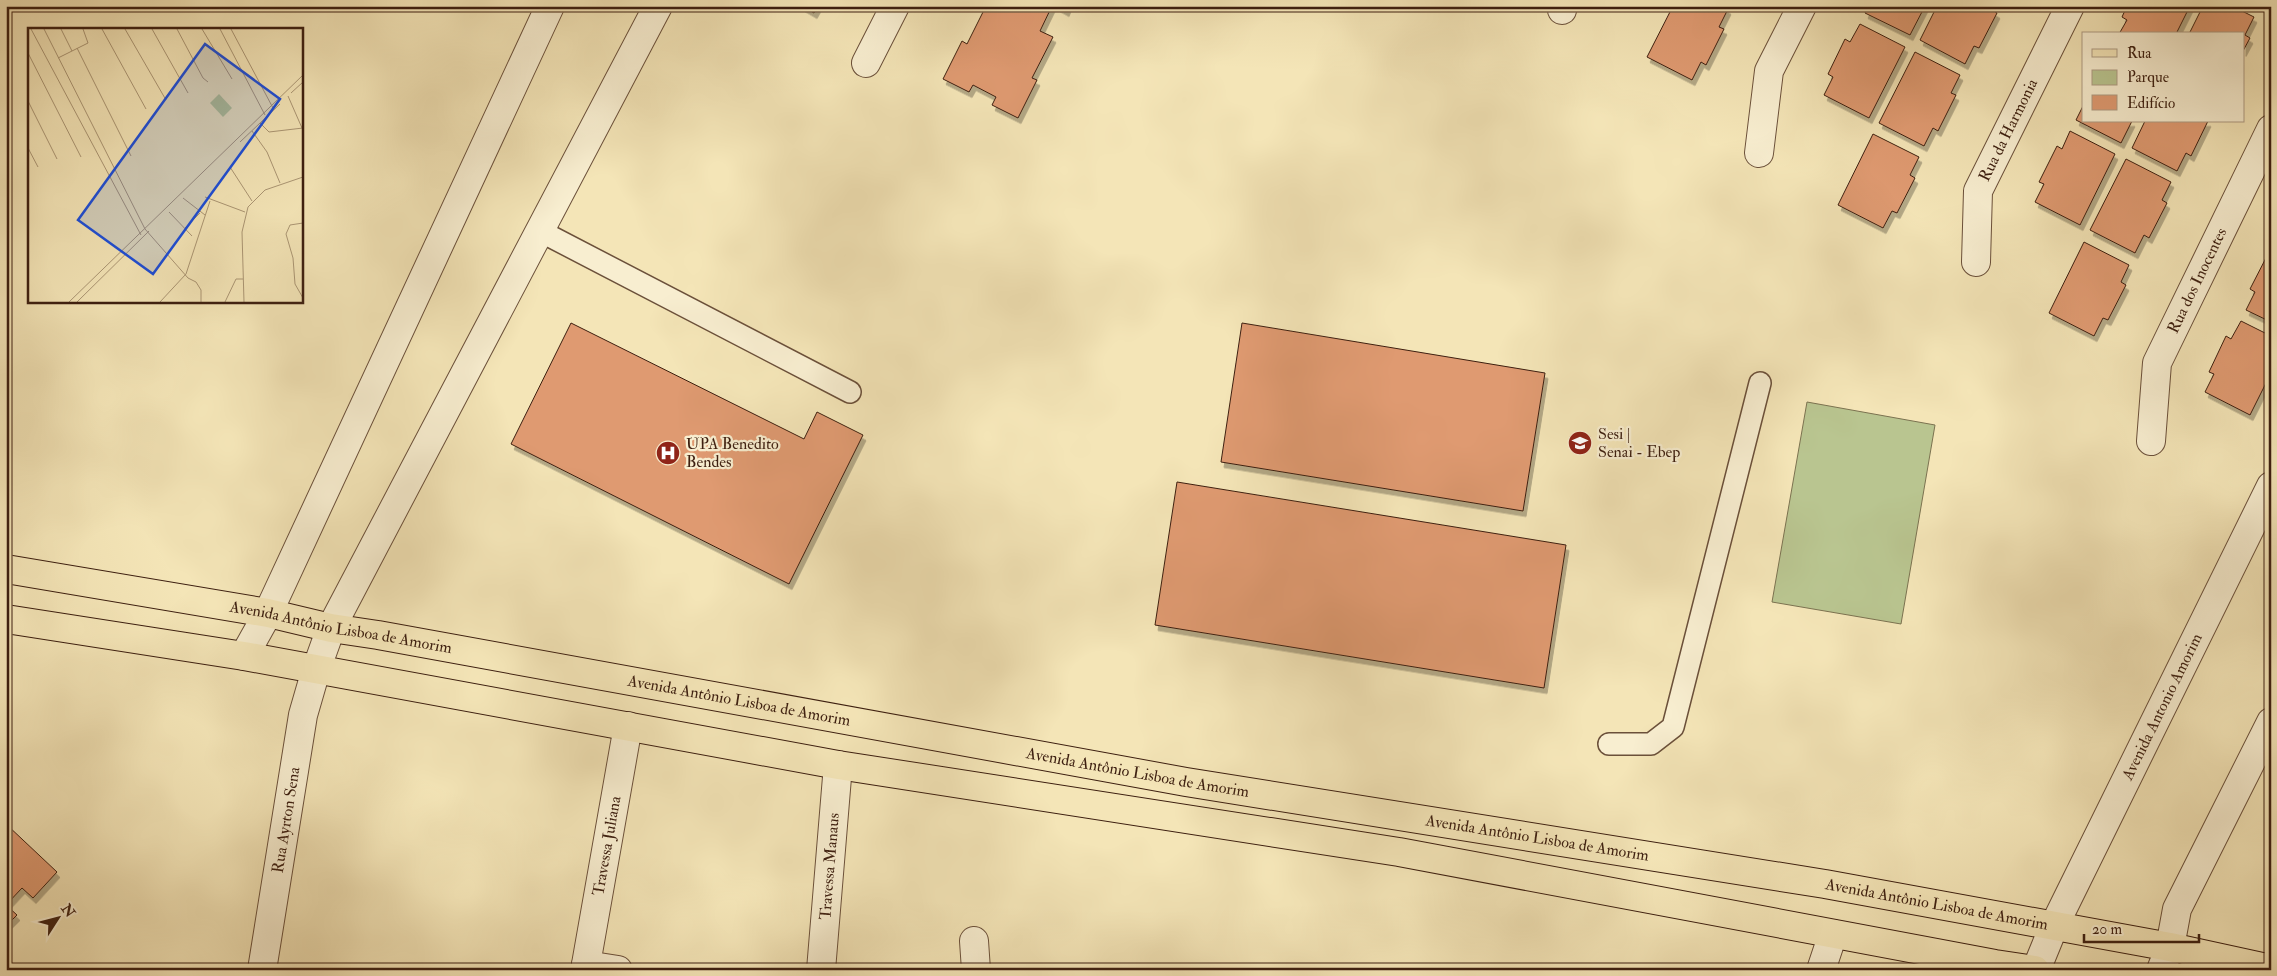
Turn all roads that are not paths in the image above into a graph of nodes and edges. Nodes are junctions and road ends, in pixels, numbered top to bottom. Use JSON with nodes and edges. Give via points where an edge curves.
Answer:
{"nodes":[{"id":1,"x":550,"y":6,"type":"edge"},
{"id":2,"x":658,"y":6,"type":"edge"},
{"id":3,"x":895,"y":6,"type":"edge"},
{"id":4,"x":1802,"y":6,"type":"edge"},
{"id":5,"x":2070,"y":6,"type":"edge"},
{"id":6,"x":866,"y":63,"type":"dead end"},
{"id":7,"x":2271,"y":129,"type":"edge"},
{"id":8,"x":1758,"y":153,"type":"dead end"},
{"id":9,"x":540,"y":231,"type":"junction"},
{"id":10,"x":1976,"y":262,"type":"dead end"},
{"id":11,"x":1760,"y":383,"type":"dead end"},
{"id":12,"x":850,"y":392,"type":"dead end"},
{"id":13,"x":2151,"y":440,"type":"dead end"},
{"id":14,"x":2271,"y":486,"type":"edge"},
{"id":15,"x":2262,"y":528,"type":"edge"},
{"id":16,"x":6,"y":569,"type":"edge"},
{"id":17,"x":268,"y":613,"type":"junction"},
{"id":18,"x":6,"y":619,"type":"edge"},
{"id":19,"x":330,"y":628,"type":"junction"},
{"id":20,"x":244,"y":656,"type":"junction"},
{"id":21,"x":316,"y":670,"type":"junction"},
{"id":22,"x":2271,"y":722,"type":"edge"},
{"id":23,"x":628,"y":726,"type":"junction"},
{"id":24,"x":1609,"y":744,"type":"dead end"},
{"id":25,"x":838,"y":765,"type":"junction"},
{"id":26,"x":2054,"y":926,"type":"junction"},
{"id":27,"x":1833,"y":934,"type":"junction"},
{"id":28,"x":974,"y":941,"type":"dead end"},
{"id":29,"x":2165,"y":958,"type":"edge"},
{"id":30,"x":1950,"y":962,"type":"edge"},
{"id":31,"x":586,"y":967,"type":"edge"},
{"id":32,"x":2271,"y":969,"type":"edge"},
{"id":33,"x":262,"y":970,"type":"edge"},
{"id":34,"x":618,"y":970,"type":"edge"},
{"id":35,"x":821,"y":970,"type":"edge"},
{"id":36,"x":976,"y":970,"type":"edge"},
{"id":37,"x":1821,"y":970,"type":"edge"},
{"id":38,"x":2036,"y":970,"type":"edge"}],
"edges":[{"from":1,"to":17,"type":"street"},
{"from":2,"to":9,"type":"street","name":"Rua Ayrton Sena"},
{"from":3,"to":6,"type":"street"},
{"from":4,"to":8,"type":"street","via":[[1770,71]]},
{"from":5,"to":10,"type":"street","name":"Rua da Harmonia","via":[[1978,191]]},
{"from":7,"to":13,"type":"street","name":"Rua dos Inocentes","via":[[2157,363]]},
{"from":9,"to":12,"type":"lane"},
{"from":9,"to":19,"type":"street","name":"Rua Ayrton Sena"},
{"from":11,"to":24,"type":"lane","via":[[1673,727],[1651,744]]},
{"from":14,"to":15,"type":"street","name":"Avenida Antonio Amorim"},
{"from":15,"to":26,"type":"street","name":"Avenida Antonio Amorim"},
{"from":16,"to":17,"type":"main road","name":"Avenida Antônio Lisboa de Amorim"},
{"from":17,"to":19,"type":"main road","name":"Avenida Antônio Lisboa de Amorim"},
{"from":17,"to":20,"type":"street"},
{"from":18,"to":20,"type":"main road"},
{"from":19,"to":21,"type":"street","name":"Rua Ayrton Sena"},
{"from":19,"to":26,"type":"main road","name":"Avenida Antônio Lisboa de Amorim","via":[[1186,782],[1825,884]]},
{"from":20,"to":21,"type":"main road"},
{"from":21,"to":23,"type":"main road"},
{"from":21,"to":33,"type":"street","name":"Rua Ayrton Sena","via":[[303,715]]},
{"from":22,"to":29,"type":"street","via":[[2177,909]]},
{"from":23,"to":25,"type":"main road"},
{"from":23,"to":31,"type":"street","name":"Travessa Juliana"},
{"from":25,"to":27,"type":"main road","via":[[1399,852]]},
{"from":25,"to":35,"type":"street","name":"Travessa Manaus"},
{"from":26,"to":29,"type":"main road","name":"Avenida Antônio Lisboa de Amorim"},
{"from":26,"to":38,"type":"street","name":"Avenida Antonio Amorim"},
{"from":27,"to":30,"type":"main road"},
{"from":27,"to":37,"type":"street"},
{"from":28,"to":36,"type":"street"},
{"from":29,"to":32,"type":"main road","name":"Avenida Antônio Lisboa de Amorim"},
{"from":30,"to":38,"type":"main road"},
{"from":31,"to":34,"type":"street","name":"Travessa Juliana"}]}
